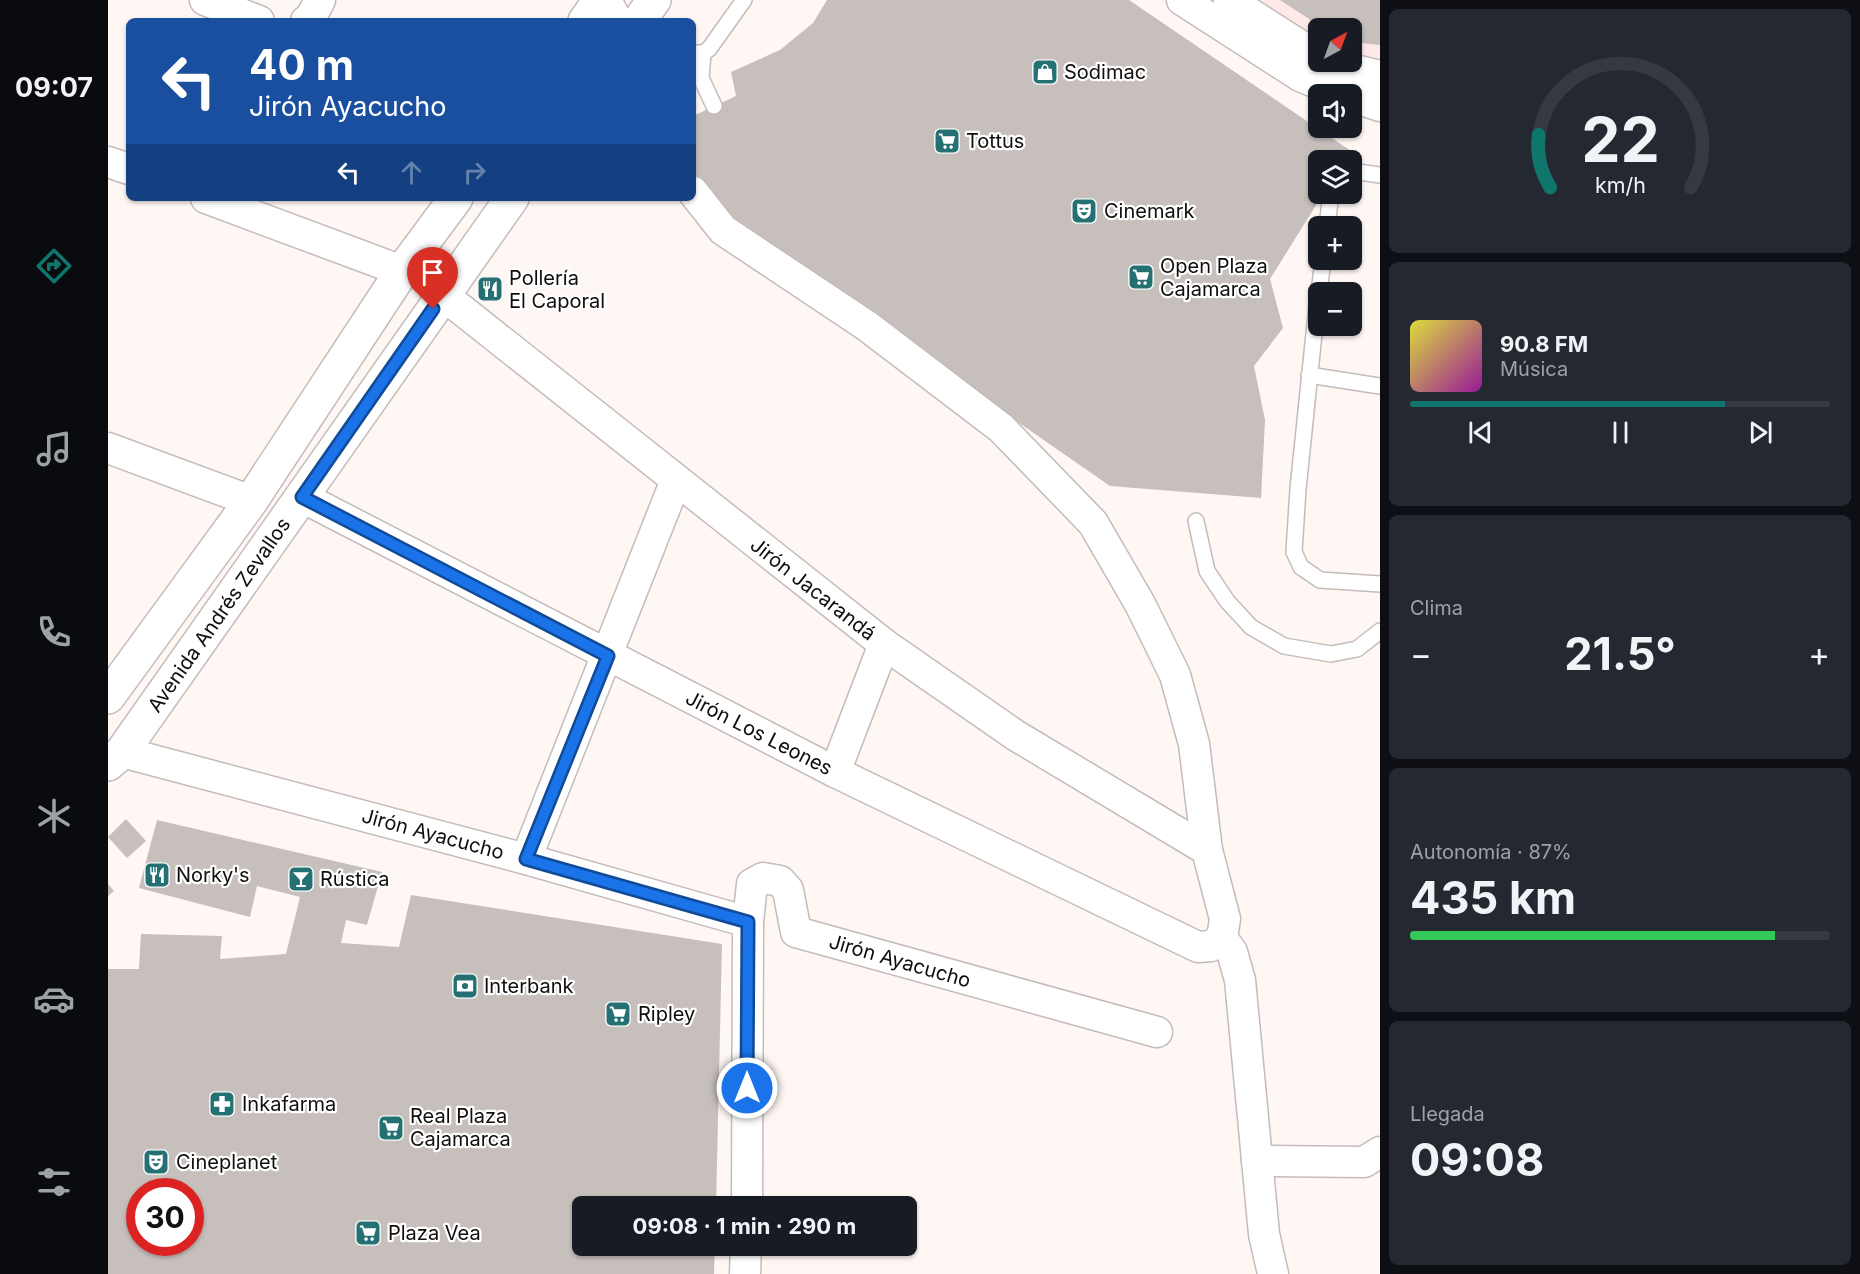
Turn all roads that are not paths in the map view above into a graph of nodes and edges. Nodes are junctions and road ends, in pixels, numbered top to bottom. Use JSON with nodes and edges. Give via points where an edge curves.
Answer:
{"nodes":[{"id":1,"x":205,"y":0,"type":"edge"},
{"id":2,"x":320,"y":0,"type":"edge"},
{"id":3,"x":600,"y":0,"type":"edge"},
{"id":4,"x":606,"y":0,"type":"edge"},
{"id":5,"x":744,"y":0,"type":"edge"},
{"id":6,"x":1182,"y":0,"type":"edge"},
{"id":7,"x":1228,"y":0,"type":"edge"},
{"id":8,"x":641,"y":16,"type":"edge"},
{"id":9,"x":251,"y":18,"type":"edge"},
{"id":10,"x":309,"y":18,"type":"edge"},
{"id":11,"x":587,"y":18,"type":"edge"},
{"id":12,"x":1308,"y":51,"type":"edge"},
{"id":13,"x":698,"y":53,"type":"edge"},
{"id":14,"x":1361,"y":72,"type":"edge"},
{"id":15,"x":1380,"y":76,"type":"edge"},
{"id":16,"x":1320,"y":84,"type":"edge"},
{"id":17,"x":1362,"y":100,"type":"edge"},
{"id":18,"x":714,"y":106,"type":"dead end"},
{"id":19,"x":1380,"y":106,"type":"edge"},
{"id":20,"x":108,"y":162,"type":"edge"},
{"id":21,"x":126,"y":168,"type":"edge"},
{"id":22,"x":1362,"y":172,"type":"edge"},
{"id":23,"x":1380,"y":175,"type":"edge"},
{"id":24,"x":696,"y":196,"type":"edge"},
{"id":25,"x":214,"y":201,"type":"edge"},
{"id":26,"x":454,"y":201,"type":"edge"},
{"id":27,"x":510,"y":201,"type":"edge"},
{"id":28,"x":402,"y":272,"type":"junction"},
{"id":29,"x":443,"y":295,"type":"junction"},
{"id":30,"x":1314,"y":336,"type":"edge"},
{"id":31,"x":1309,"y":375,"type":"junction"},
{"id":32,"x":1380,"y":386,"type":"edge"},
{"id":33,"x":108,"y":448,"type":"edge"},
{"id":34,"x":676,"y":480,"type":"junction"},
{"id":35,"x":302,"y":497,"type":"junction"},
{"id":36,"x":251,"y":501,"type":"junction"},
{"id":37,"x":1196,"y":522,"type":"dead end"},
{"id":38,"x":1380,"y":584,"type":"edge"},
{"id":39,"x":1380,"y":631,"type":"edge"},
{"id":40,"x":884,"y":644,"type":"junction"},
{"id":41,"x":608,"y":656,"type":"junction"},
{"id":42,"x":108,"y":697,"type":"edge"},
{"id":43,"x":115,"y":758,"type":"edge"},
{"id":44,"x":835,"y":772,"type":"junction"},
{"id":45,"x":1207,"y":850,"type":"junction"},
{"id":46,"x":526,"y":859,"type":"junction"},
{"id":47,"x":748,"y":922,"type":"junction"},
{"id":48,"x":1222,"y":938,"type":"junction"},
{"id":49,"x":1157,"y":1032,"type":"dead end"},
{"id":50,"x":1380,"y":1152,"type":"edge"},
{"id":51,"x":1257,"y":1161,"type":"junction"},
{"id":52,"x":747,"y":1196,"type":"edge"},
{"id":53,"x":746,"y":1256,"type":"edge"},
{"id":54,"x":745,"y":1274,"type":"edge"},
{"id":55,"x":1273,"y":1274,"type":"edge"}],
"edges":[{"from":1,"to":9,"type":"street"},
{"from":2,"to":10,"type":"street"},
{"from":3,"to":11,"type":"highway"},
{"from":4,"to":8,"type":"street"},
{"from":5,"to":13,"type":"lane","via":[[710,48]]},
{"from":6,"to":16,"type":"street","via":[[1300,76]]},
{"from":7,"to":12,"type":"street"},
{"from":13,"to":18,"type":"lane","via":[[701,78]]},
{"from":14,"to":15,"type":"street"},
{"from":17,"to":19,"type":"street"},
{"from":20,"to":21,"type":"street"},
{"from":22,"to":23,"type":"lane"},
{"from":24,"to":45,"type":"street","via":[[723,230],[867,326],[1000,428],[1093,523],[1175,675],[1194,744]]},
{"from":25,"to":28,"type":"street"},
{"from":26,"to":28,"type":"highway","name":"Avenida Andrés Zevallos"},
{"from":27,"to":29,"type":"highway","name":"Avenida Andrés Zevallos"},
{"from":28,"to":36,"type":"highway","name":"Avenida Andrés Zevallos"},
{"from":29,"to":34,"type":"street","name":"Jirón Jacarandá"},
{"from":29,"to":35,"type":"highway","name":"Avenida Andrés Zevallos"},
{"from":30,"to":31,"type":"lane"},
{"from":31,"to":32,"type":"lane"},
{"from":31,"to":38,"type":"lane","via":[[1294,552],[1301,567],[1320,580]]},
{"from":33,"to":36,"type":"street"},
{"from":34,"to":40,"type":"street","name":"Jirón Jacarandá"},
{"from":34,"to":41,"type":"street"},
{"from":35,"to":41,"type":"street","name":"Jirón Los Leones"},
{"from":35,"to":43,"type":"highway","name":"Avenida Andrés Zevallos"},
{"from":36,"to":42,"type":"highway","name":"Avenida Andrés Zevallos"},
{"from":37,"to":39,"type":"lane","via":[[1207,571],[1251,627],[1284,646],[1331,654],[1357,649]]},
{"from":40,"to":44,"type":"street"},
{"from":40,"to":45,"type":"street","name":"Jirón Jacarandá","via":[[1015,735]]},
{"from":41,"to":44,"type":"street","name":"Jirón Los Leones"},
{"from":41,"to":46,"type":"street"},
{"from":43,"to":46,"type":"street","name":"Jirón Ayacucho"},
{"from":44,"to":48,"type":"street","name":"Jirón Los Leones","via":[[1198,947],[1211,946]]},
{"from":45,"to":48,"type":"street","via":[[1225,919]]},
{"from":46,"to":47,"type":"street","name":"Jirón Ayacucho"},
{"from":47,"to":49,"type":"street","name":"Jirón Ayacucho","via":[[752,884],[763,878],[780,881],[788,891],[796,932]]},
{"from":47,"to":52,"type":"street"},
{"from":48,"to":51,"type":"street","via":[[1232,952],[1240,980]]},
{"from":50,"to":51,"type":"street","via":[[1364,1162]]},
{"from":51,"to":55,"type":"street","via":[[1264,1234]]},
{"from":53,"to":54,"type":"street"}]}
